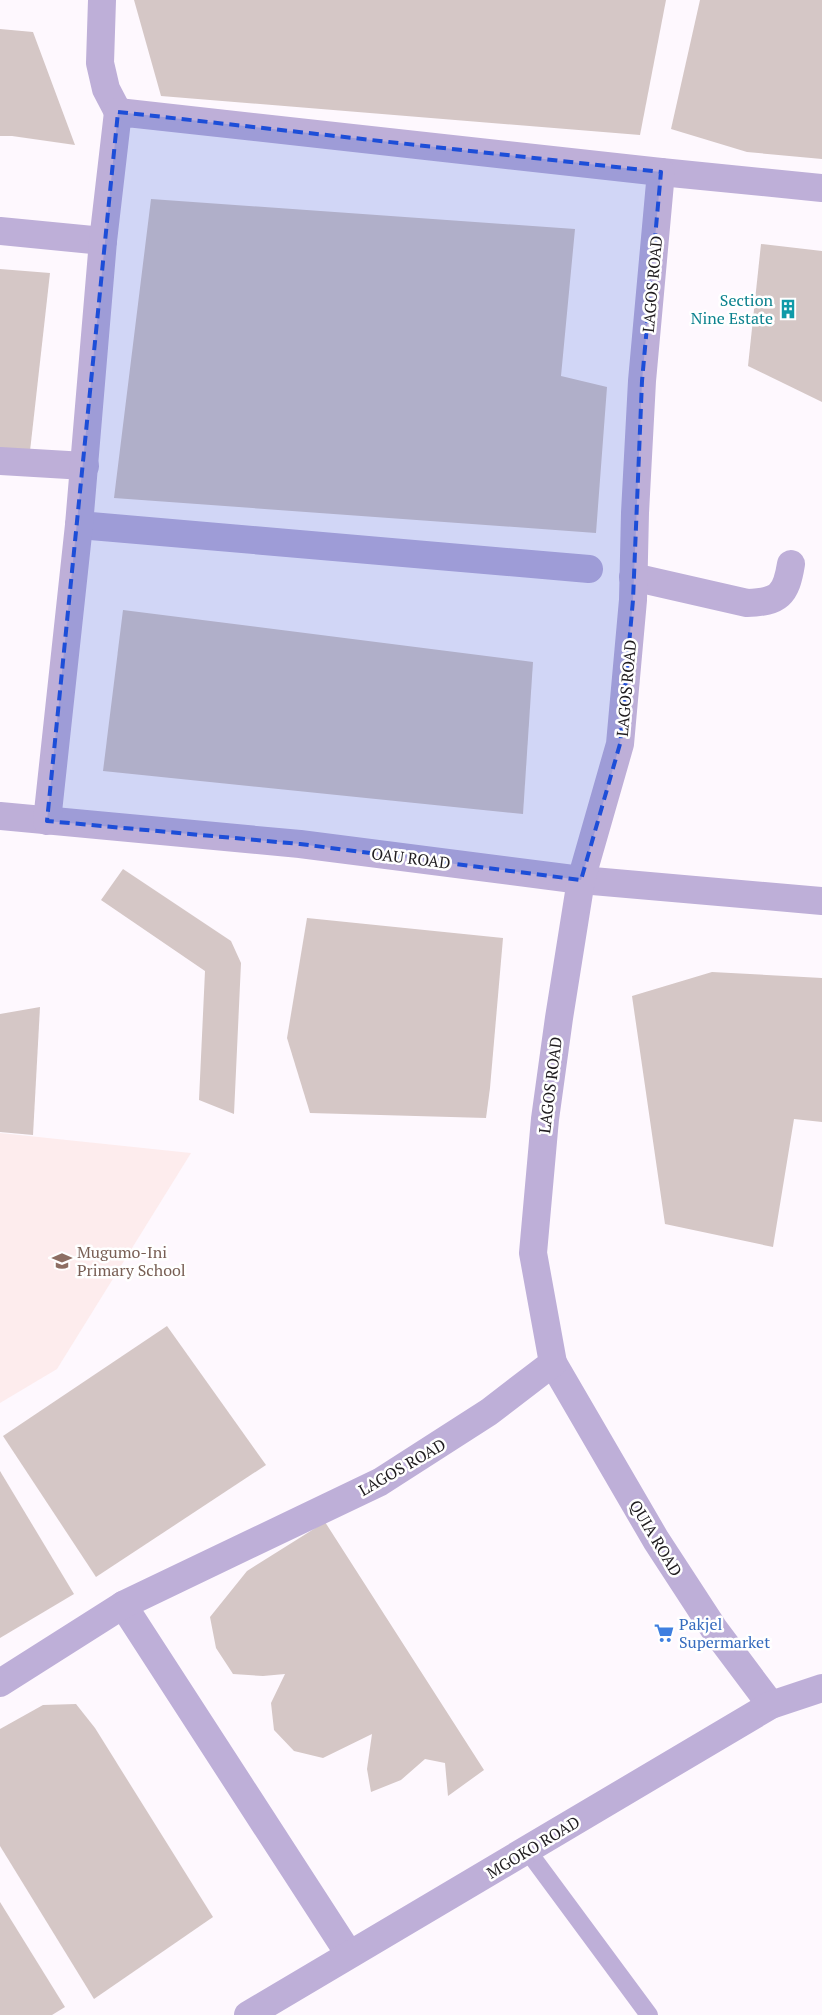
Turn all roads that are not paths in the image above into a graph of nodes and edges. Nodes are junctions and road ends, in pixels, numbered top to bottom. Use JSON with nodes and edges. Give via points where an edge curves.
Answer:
{"nodes":[{"id":1,"x":102,"y":0,"type":"edge"},
{"id":2,"x":118,"y":112,"type":"junction"},
{"id":3,"x":661,"y":172,"type":"junction"},
{"id":4,"x":822,"y":188,"type":"edge"},
{"id":5,"x":0,"y":231,"type":"edge"},
{"id":6,"x":103,"y":241,"type":"junction"},
{"id":7,"x":0,"y":461,"type":"edge"},
{"id":8,"x":85,"y":466,"type":"junction"},
{"id":9,"x":79,"y":525,"type":"junction"},
{"id":10,"x":791,"y":564,"type":"dead end"},
{"id":11,"x":589,"y":569,"type":"dead end"},
{"id":12,"x":633,"y":577,"type":"junction"},
{"id":13,"x":0,"y":816,"type":"edge"},
{"id":14,"x":47,"y":821,"type":"junction"},
{"id":15,"x":581,"y":880,"type":"junction"},
{"id":16,"x":822,"y":901,"type":"edge"},
{"id":17,"x":554,"y":1363,"type":"junction"},
{"id":18,"x":123,"y":1605,"type":"junction"},
{"id":19,"x":0,"y":1683,"type":"edge"},
{"id":20,"x":822,"y":1688,"type":"edge"},
{"id":21,"x":771,"y":1705,"type":"junction"},
{"id":22,"x":527,"y":1850,"type":"junction"},
{"id":23,"x":349,"y":1954,"type":"junction"},
{"id":24,"x":248,"y":2015,"type":"edge"},
{"id":25,"x":649,"y":2015,"type":"edge"}],
"edges":[{"from":1,"to":2,"type":"street","via":[[100,63],[106,89]]},
{"from":2,"to":3,"type":"street"},
{"from":2,"to":6,"type":"street"},
{"from":3,"to":4,"type":"street"},
{"from":3,"to":12,"type":"street","name":"LAGOS ROAD","via":[[641,400]]},
{"from":5,"to":6,"type":"street"},
{"from":6,"to":8,"type":"street"},
{"from":7,"to":8,"type":"street"},
{"from":8,"to":9,"type":"street"},
{"from":9,"to":11,"type":"street"},
{"from":9,"to":14,"type":"street"},
{"from":10,"to":12,"type":"street","via":[[782,593],[766,602],[747,603]]},
{"from":12,"to":15,"type":"street","name":"LAGOS ROAD","via":[[620,744]]},
{"from":13,"to":14,"type":"street","name":"OAU ROAD"},
{"from":14,"to":15,"type":"street","name":"OAU ROAD","via":[[300,844]]},
{"from":15,"to":16,"type":"street","name":"OAU ROAD"},
{"from":15,"to":17,"type":"street","name":"LAGOS ROAD","via":[[545,1119],[533,1253]]},
{"from":17,"to":18,"type":"street","name":"LAGOS ROAD","via":[[489,1412],[380,1482]]},
{"from":17,"to":21,"type":"street","name":"QUIA ROAD","via":[[656,1540],[714,1628]]},
{"from":18,"to":19,"type":"street","name":"LAGOS ROAD"},
{"from":18,"to":23,"type":"street"},
{"from":20,"to":21,"type":"street","name":"MGOKO ROAD"},
{"from":21,"to":22,"type":"street","name":"MGOKO ROAD"},
{"from":22,"to":23,"type":"street","name":"MGOKO ROAD"},
{"from":22,"to":25,"type":"lane"},
{"from":23,"to":24,"type":"street","name":"MGOKO ROAD"}]}
